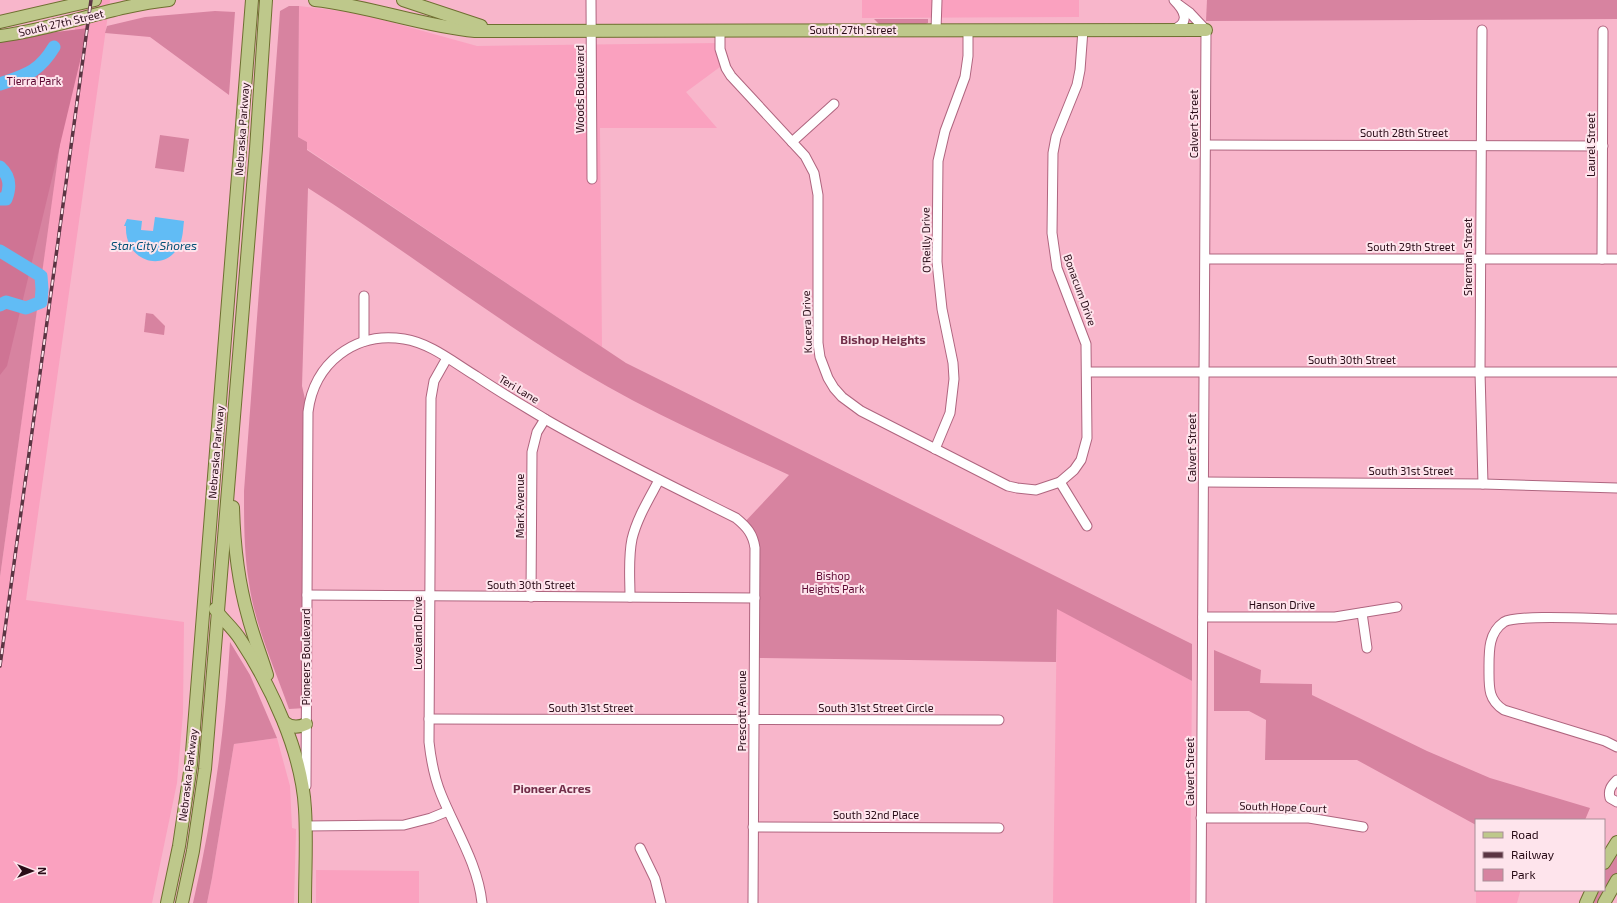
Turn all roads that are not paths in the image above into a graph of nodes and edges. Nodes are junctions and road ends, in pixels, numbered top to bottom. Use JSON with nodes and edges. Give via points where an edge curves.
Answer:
{"nodes":[{"id":1,"x":95,"y":0,"type":"edge"},
{"id":2,"x":169,"y":0,"type":"edge"},
{"id":3,"x":252,"y":0,"type":"edge"},
{"id":4,"x":266,"y":0,"type":"edge"},
{"id":5,"x":315,"y":0,"type":"edge"},
{"id":6,"x":403,"y":0,"type":"edge"},
{"id":7,"x":591,"y":0,"type":"edge"},
{"id":8,"x":938,"y":0,"type":"edge"},
{"id":9,"x":1176,"y":2,"type":"edge"},
{"id":10,"x":435,"y":11,"type":"junction"},
{"id":11,"x":411,"y":20,"type":"junction"},
{"id":12,"x":0,"y":22,"type":"edge"},
{"id":13,"x":936,"y":30,"type":"junction"},
{"id":14,"x":968,"y":30,"type":"junction"},
{"id":15,"x":1083,"y":30,"type":"junction"},
{"id":16,"x":1171,"y":30,"type":"junction"},
{"id":17,"x":1206,"y":30,"type":"junction"},
{"id":18,"x":1482,"y":30,"type":"dead end"},
{"id":19,"x":499,"y":31,"type":"junction"},
{"id":20,"x":592,"y":31,"type":"junction"},
{"id":21,"x":720,"y":31,"type":"junction"},
{"id":22,"x":1603,"y":31,"type":"dead end"},
{"id":23,"x":0,"y":36,"type":"edge"},
{"id":24,"x":834,"y":104,"type":"dead end"},
{"id":25,"x":792,"y":142,"type":"junction"},
{"id":26,"x":1206,"y":145,"type":"junction"},
{"id":27,"x":1481,"y":145,"type":"junction"},
{"id":28,"x":1602,"y":146,"type":"junction"},
{"id":29,"x":592,"y":179,"type":"dead end"},
{"id":30,"x":1206,"y":259,"type":"junction"},
{"id":31,"x":1480,"y":259,"type":"junction"},
{"id":32,"x":1602,"y":259,"type":"junction"},
{"id":33,"x":1617,"y":259,"type":"edge"},
{"id":34,"x":364,"y":296,"type":"dead end"},
{"id":35,"x":364,"y":341,"type":"junction"},
{"id":36,"x":447,"y":358,"type":"junction"},
{"id":37,"x":1088,"y":372,"type":"junction"},
{"id":38,"x":1205,"y":372,"type":"junction"},
{"id":39,"x":1480,"y":372,"type":"junction"},
{"id":40,"x":1617,"y":372,"type":"edge"},
{"id":41,"x":308,"y":412,"type":"joint"},
{"id":42,"x":545,"y":419,"type":"junction"},
{"id":43,"x":233,"y":430,"type":"junction"},
{"id":44,"x":935,"y":449,"type":"junction"},
{"id":45,"x":659,"y":480,"type":"junction"},
{"id":46,"x":1060,"y":482,"type":"junction"},
{"id":47,"x":1204,"y":482,"type":"junction"},
{"id":48,"x":1483,"y":484,"type":"junction"},
{"id":49,"x":1617,"y":488,"type":"edge"},
{"id":50,"x":743,"y":524,"type":"joint"},
{"id":51,"x":1087,"y":526,"type":"dead end"},
{"id":52,"x":210,"y":532,"type":"junction"},
{"id":53,"x":307,"y":595,"type":"junction"},
{"id":54,"x":430,"y":596,"type":"junction"},
{"id":55,"x":531,"y":597,"type":"junction"},
{"id":56,"x":630,"y":597,"type":"junction"},
{"id":57,"x":755,"y":598,"type":"junction"},
{"id":58,"x":1397,"y":607,"type":"dead end"},
{"id":59,"x":218,"y":612,"type":"junction"},
{"id":60,"x":1362,"y":613,"type":"junction"},
{"id":61,"x":1203,"y":617,"type":"junction"},
{"id":62,"x":1617,"y":619,"type":"edge"},
{"id":63,"x":1367,"y":648,"type":"dead end"},
{"id":64,"x":281,"y":717,"type":"junction"},
{"id":65,"x":429,"y":719,"type":"junction"},
{"id":66,"x":754,"y":720,"type":"junction"},
{"id":67,"x":999,"y":720,"type":"dead end"},
{"id":68,"x":306,"y":724,"type":"junction"},
{"id":69,"x":1617,"y":747,"type":"edge"},
{"id":70,"x":1617,"y":780,"type":"edge"},
{"id":71,"x":1617,"y":802,"type":"edge"},
{"id":72,"x":305,"y":809,"type":"junction"},
{"id":73,"x":448,"y":810,"type":"junction"},
{"id":74,"x":1202,"y":818,"type":"junction"},
{"id":75,"x":305,"y":826,"type":"junction"},
{"id":76,"x":753,"y":827,"type":"junction"},
{"id":77,"x":1363,"y":827,"type":"dead end"},
{"id":78,"x":999,"y":828,"type":"dead end"},
{"id":79,"x":1617,"y":842,"type":"edge"},
{"id":80,"x":640,"y":848,"type":"dead end"},
{"id":81,"x":1605,"y":861,"type":"edge"},
{"id":82,"x":1617,"y":880,"type":"edge"},
{"id":83,"x":1592,"y":891,"type":"edge"},
{"id":84,"x":167,"y":903,"type":"edge"},
{"id":85,"x":182,"y":903,"type":"edge"},
{"id":86,"x":304,"y":903,"type":"edge"},
{"id":87,"x":482,"y":903,"type":"edge"},
{"id":88,"x":661,"y":903,"type":"edge"},
{"id":89,"x":753,"y":903,"type":"edge"},
{"id":90,"x":1201,"y":903,"type":"edge"},
{"id":91,"x":1586,"y":903,"type":"edge"},
{"id":92,"x":1604,"y":903,"type":"edge"}],
"edges":[{"from":1,"to":12,"type":"main road","name":"South 27th Street"},
{"from":2,"to":23,"type":"main road","name":"South 27th Street"},
{"from":3,"to":52,"type":"main road","name":"Nebraska Parkway"},
{"from":4,"to":43,"type":"main road","name":"Nebraska Parkway"},
{"from":5,"to":11,"type":"main road","name":"South 27th Street","via":[[359,6]]},
{"from":6,"to":10,"type":"main road","name":"South 27th Street"},
{"from":7,"to":20,"type":"street","name":"Woods Boulevard"},
{"from":8,"to":13,"type":"street"},
{"from":9,"to":16,"type":"street","via":[[1184,15],[1184,21]]},
{"from":9,"to":17,"type":"street"},
{"from":10,"to":11,"type":"main road","via":[[419,13]]},
{"from":10,"to":19,"type":"main road","name":"South 27th Street"},
{"from":11,"to":19,"type":"main road","name":"South 27th Street","via":[[459,30]]},
{"from":13,"to":14,"type":"main road","name":"South 27th Street"},
{"from":13,"to":21,"type":"main road","name":"South 27th Street"},
{"from":14,"to":15,"type":"main road","name":"South 27th Street"},
{"from":14,"to":44,"type":"street","name":"O'Reilly Drive","via":[[964,77],[943,137],[938,161],[937,262],[954,379],[950,413]]},
{"from":15,"to":16,"type":"main road","name":"South 27th Street"},
{"from":15,"to":37,"type":"street","name":"Bonacum Drive","via":[[1077,85],[1056,137],[1053,153],[1052,234],[1057,268],[1086,344]]},
{"from":16,"to":17,"type":"main road","name":"South 27th Street"},
{"from":17,"to":26,"type":"street","name":"Calvert Street"},
{"from":18,"to":27,"type":"street","name":"Sherman Street"},
{"from":19,"to":20,"type":"main road","name":"South 27th Street"},
{"from":20,"to":21,"type":"main road","name":"South 27th Street"},
{"from":20,"to":29,"type":"street","name":"Woods Boulevard"},
{"from":21,"to":25,"type":"street","name":"Kucera Drive","via":[[722,59],[731,76]]},
{"from":22,"to":28,"type":"street","name":"Laurel Street"},
{"from":24,"to":25,"type":"street"},
{"from":25,"to":44,"type":"street","name":"Kucera Drive","via":[[809,163],[817,184],[818,343],[825,373],[834,388],[851,405]]},
{"from":26,"to":27,"type":"street","name":"South 28th Street"},
{"from":26,"to":30,"type":"street","name":"Calvert Street"},
{"from":27,"to":28,"type":"street","name":"South 28th Street"},
{"from":27,"to":31,"type":"street","name":"Sherman Street"},
{"from":28,"to":32,"type":"street","name":"Laurel Street"},
{"from":30,"to":31,"type":"street","name":"South 29th Street"},
{"from":30,"to":38,"type":"street","name":"Calvert Street"},
{"from":31,"to":32,"type":"street","name":"South 29th Street"},
{"from":31,"to":39,"type":"street","name":"Sherman Street"},
{"from":32,"to":33,"type":"street","name":"South 29th Street"},
{"from":34,"to":35,"type":"street"},
{"from":35,"to":36,"type":"street","name":"Teri Lane","via":[[380,338],[405,339],[430,348]]},
{"from":35,"to":41,"type":"street","name":"Teri Lane","via":[[343,351],[329,363],[317,381]]},
{"from":36,"to":42,"type":"street","name":"Teri Lane"},
{"from":36,"to":54,"type":"street","name":"Loveland Drive","via":[[438,371],[432,390]]},
{"from":37,"to":38,"type":"street","name":"South 30th Street"},
{"from":37,"to":46,"type":"street","name":"Bonacum Drive","via":[[1085,449],[1074,470]]},
{"from":38,"to":39,"type":"street","name":"South 30th Street"},
{"from":38,"to":47,"type":"street","name":"Calvert Street"},
{"from":39,"to":40,"type":"street","name":"South 30th Street"},
{"from":39,"to":48,"type":"street","name":"Sherman Street"},
{"from":41,"to":53,"type":"street","name":"Pioneers Boulevard"},
{"from":42,"to":45,"type":"street","name":"Teri Lane"},
{"from":42,"to":55,"type":"street","name":"Mark Avenue","via":[[537,432],[532,452]]},
{"from":43,"to":59,"type":"main road","name":"Nebraska Parkway"},
{"from":43,"to":64,"type":"main road","via":[[236,558],[248,616]]},
{"from":44,"to":46,"type":"street","name":"Kucera Drive","via":[[1017,488],[1036,490]]},
{"from":45,"to":50,"type":"street","name":"Teri Lane","via":[[736,518]]},
{"from":45,"to":56,"type":"street","via":[[632,538]]},
{"from":46,"to":51,"type":"street"},
{"from":47,"to":48,"type":"street","name":"South 31st Street"},
{"from":47,"to":61,"type":"street","name":"Calvert Street"},
{"from":48,"to":49,"type":"street","name":"South 31st Street"},
{"from":50,"to":57,"type":"street","name":"Prescott Avenue","via":[[754,539]]},
{"from":52,"to":59,"type":"main road","via":[[210,594]]},
{"from":52,"to":84,"type":"main road","name":"Nebraska Parkway","via":[[191,765],[179,846]]},
{"from":53,"to":54,"type":"street","name":"South 30th Street"},
{"from":53,"to":68,"type":"street","name":"Pioneers Boulevard"},
{"from":54,"to":55,"type":"street","name":"South 30th Street"},
{"from":54,"to":65,"type":"street","name":"Loveland Drive"},
{"from":55,"to":56,"type":"street","name":"South 30th Street"},
{"from":56,"to":57,"type":"street","name":"South 30th Street"},
{"from":57,"to":66,"type":"street","name":"Prescott Avenue"},
{"from":58,"to":60,"type":"street","name":"Hanson Drive"},
{"from":59,"to":64,"type":"main road","via":[[244,645]]},
{"from":59,"to":85,"type":"main road","name":"Nebraska Parkway","via":[[203,784]]},
{"from":60,"to":61,"type":"street","name":"Hanson Drive","via":[[1316,618]]},
{"from":60,"to":63,"type":"street"},
{"from":61,"to":74,"type":"street","name":"Calvert Street"},
{"from":62,"to":69,"type":"street","via":[[1521,618],[1504,622],[1493,634],[1489,647],[1489,687],[1493,702],[1512,714]]},
{"from":64,"to":68,"type":"main road","via":[[287,725],[296,727]]},
{"from":64,"to":72,"type":"main road","via":[[297,761]]},
{"from":65,"to":66,"type":"street","name":"South 31st Street"},
{"from":65,"to":73,"type":"street","name":"Loveland Drive","via":[[431,760],[438,787]]},
{"from":66,"to":67,"type":"street","name":"South 31st Street Circle"},
{"from":66,"to":76,"type":"street","name":"Prescott Avenue"},
{"from":68,"to":72,"type":"street","name":"Pioneers Boulevard"},
{"from":70,"to":71,"type":"street","via":[[1609,794],[1610,798]]},
{"from":72,"to":75,"type":"main road","name":"Pioneers Boulevard"},
{"from":73,"to":75,"type":"street","via":[[431,818],[404,825]]},
{"from":73,"to":87,"type":"street","name":"Loveland Drive","via":[[472,864]]},
{"from":74,"to":77,"type":"street","name":"South Hope Court","via":[[1308,818]]},
{"from":74,"to":90,"type":"street","name":"Calvert Street"},
{"from":75,"to":86,"type":"main road","name":"Pioneers Boulevard"},
{"from":76,"to":78,"type":"street","name":"South 32nd Place"},
{"from":76,"to":89,"type":"street","name":"Prescott Avenue"},
{"from":79,"to":81,"type":"main road"},
{"from":80,"to":88,"type":"street","via":[[655,879]]},
{"from":82,"to":92,"type":"main road"},
{"from":83,"to":91,"type":"main road"}]}
